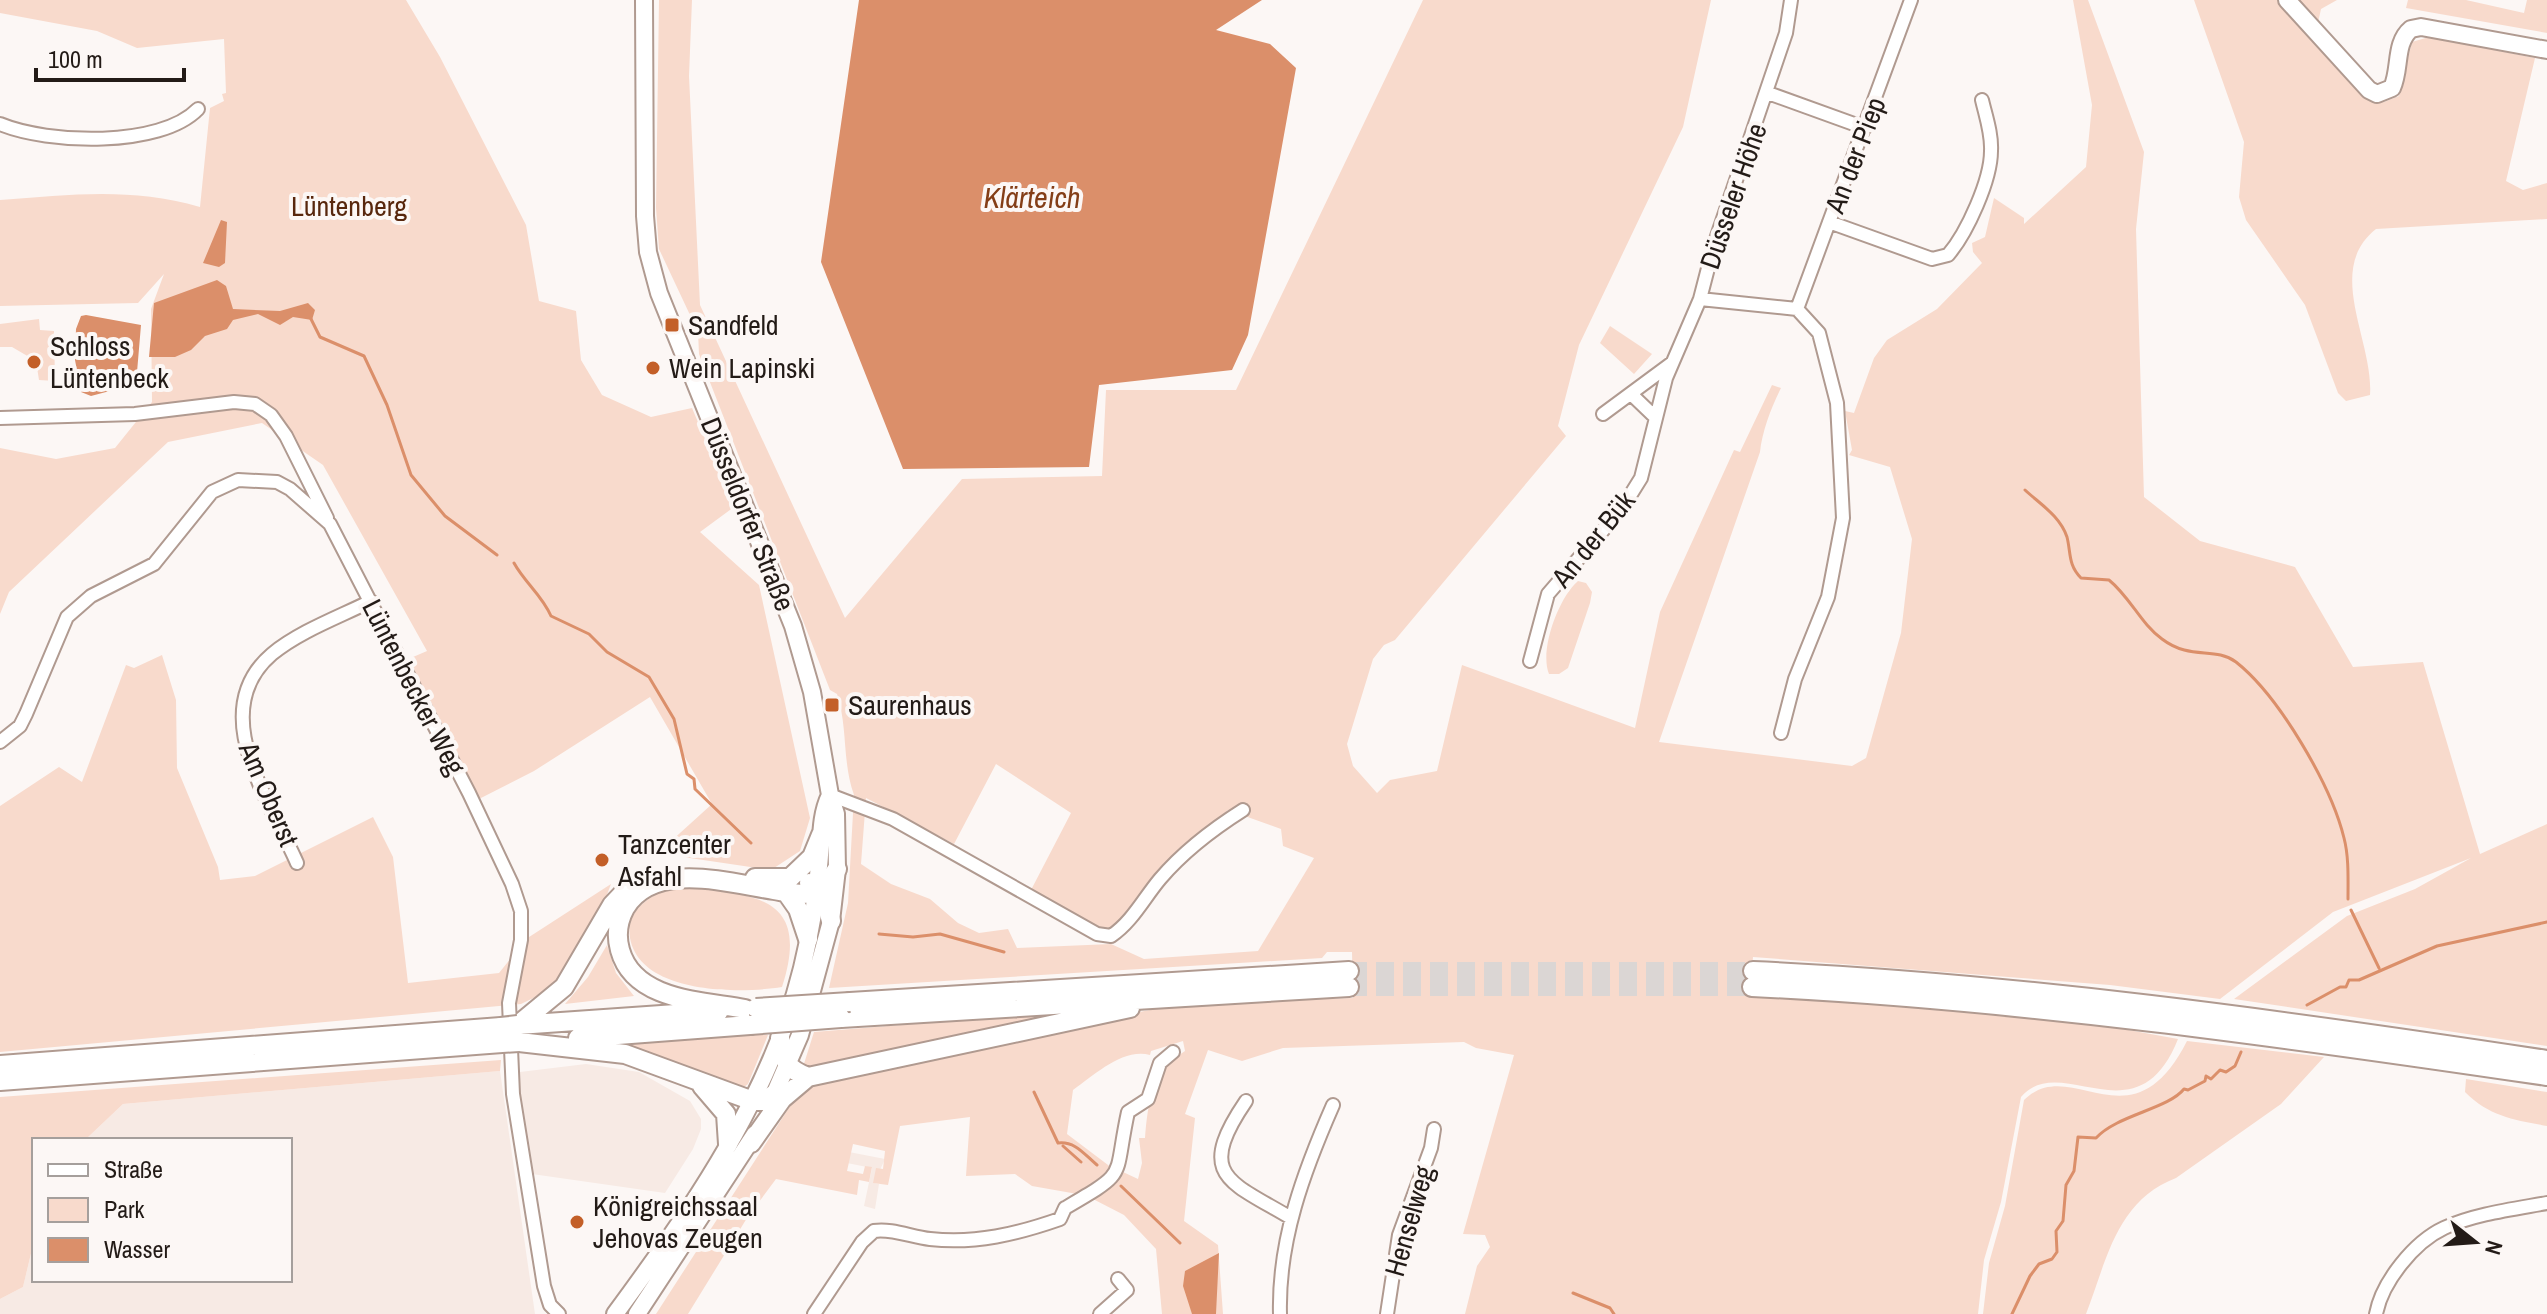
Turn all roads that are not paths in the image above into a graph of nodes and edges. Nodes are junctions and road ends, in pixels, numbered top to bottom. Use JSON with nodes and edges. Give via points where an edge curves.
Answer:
{"nodes":[{"id":1,"x":644,"y":0,"type":"edge"},
{"id":2,"x":1791,"y":0,"type":"edge"},
{"id":3,"x":1911,"y":0,"type":"edge"},
{"id":4,"x":2287,"y":0,"type":"edge"},
{"id":5,"x":2547,"y":50,"type":"edge"},
{"id":6,"x":1768,"y":93,"type":"junction"},
{"id":7,"x":1982,"y":100,"type":"dead end"},
{"id":8,"x":198,"y":109,"type":"dead end"},
{"id":9,"x":0,"y":124,"type":"edge"},
{"id":10,"x":1865,"y":128,"type":"junction"},
{"id":11,"x":1829,"y":222,"type":"junction"},
{"id":12,"x":1700,"y":299,"type":"junction"},
{"id":13,"x":1797,"y":309,"type":"junction"},
{"id":14,"x":1672,"y":363,"type":"junction"},
{"id":15,"x":1631,"y":394,"type":"junction"},
{"id":16,"x":1603,"y":414,"type":"dead end"},
{"id":17,"x":1655,"y":417,"type":"junction"},
{"id":18,"x":0,"y":418,"type":"edge"},
{"id":19,"x":330,"y":524,"type":"junction"},
{"id":20,"x":371,"y":601,"type":"junction"},
{"id":21,"x":1530,"y":661,"type":"dead end"},
{"id":22,"x":1781,"y":733,"type":"dead end"},
{"id":23,"x":0,"y":742,"type":"edge"},
{"id":24,"x":830,"y":795,"type":"junction"},
{"id":25,"x":1243,"y":810,"type":"dead end"},
{"id":26,"x":821,"y":835,"type":"junction"},
{"id":27,"x":297,"y":863,"type":"dead end"},
{"id":28,"x":837,"y":869,"type":"junction"},
{"id":29,"x":788,"y":885,"type":"junction"},
{"id":30,"x":817,"y":891,"type":"junction"},
{"id":31,"x":831,"y":921,"type":"junction"},
{"id":32,"x":808,"y":939,"type":"junction"},
{"id":33,"x":1752,"y":979,"type":"tunnel mouth"},
{"id":34,"x":1171,"y":995,"type":"junction"},
{"id":35,"x":845,"y":1010,"type":"junction"},
{"id":36,"x":750,"y":1014,"type":"junction"},
{"id":37,"x":510,"y":1034,"type":"junction"},
{"id":38,"x":780,"y":1038,"type":"junction"},
{"id":39,"x":1173,"y":1052,"type":"dead end"},
{"id":40,"x":2491,"y":1059,"type":"junction"},
{"id":41,"x":2547,"y":1060,"type":"edge"},
{"id":42,"x":0,"y":1065,"type":"edge"},
{"id":43,"x":788,"y":1067,"type":"junction"},
{"id":44,"x":2547,"y":1076,"type":"edge"},
{"id":45,"x":808,"y":1077,"type":"junction"},
{"id":46,"x":694,"y":1079,"type":"junction"},
{"id":47,"x":0,"y":1081,"type":"edge"},
{"id":48,"x":776,"y":1093,"type":"junction"},
{"id":49,"x":753,"y":1101,"type":"junction"},
{"id":50,"x":1246,"y":1101,"type":"dead end"},
{"id":51,"x":1333,"y":1105,"type":"dead end"},
{"id":52,"x":1434,"y":1129,"type":"dead end"},
{"id":53,"x":751,"y":1143,"type":"junction"},
{"id":54,"x":728,"y":1144,"type":"junction"},
{"id":55,"x":2547,"y":1203,"type":"edge"},
{"id":56,"x":1291,"y":1218,"type":"junction"},
{"id":57,"x":1118,"y":1279,"type":"dead end"},
{"id":58,"x":559,"y":1314,"type":"edge"},
{"id":59,"x":615,"y":1314,"type":"edge"},
{"id":60,"x":637,"y":1314,"type":"edge"},
{"id":61,"x":814,"y":1314,"type":"edge"},
{"id":62,"x":1100,"y":1314,"type":"edge"},
{"id":63,"x":1280,"y":1314,"type":"edge"},
{"id":64,"x":1387,"y":1314,"type":"edge"},
{"id":65,"x":2376,"y":1314,"type":"edge"}],
"edges":[{"from":1,"to":24,"type":"main road","name":"Düsseldorfer Straße","via":[[648,252],[659,293],[798,641]]},
{"from":2,"to":6,"type":"street","name":"Düsseler Höhe"},
{"from":3,"to":10,"type":"street","name":"An der Piep"},
{"from":4,"to":5,"type":"main road","via":[[2377,94],[2392,88],[2400,45],[2411,29]]},
{"from":6,"to":10,"type":"street","name":"Düsseler Höhe"},
{"from":6,"to":12,"type":"street","name":"Düsseler Höhe"},
{"from":7,"to":11,"type":"street","via":[[1990,164],[1965,232],[1948,255],[1932,259]]},
{"from":8,"to":9,"type":"street","via":[[186,121],[150,132],[76,140],[30,135]]},
{"from":10,"to":11,"type":"street","name":"An der Piep"},
{"from":11,"to":13,"type":"street","name":"An der Piep"},
{"from":12,"to":13,"type":"street"},
{"from":12,"to":14,"type":"street","name":"An der Bük"},
{"from":13,"to":22,"type":"street","via":[[1819,333],[1834,390],[1843,518],[1828,597],[1795,679]]},
{"from":14,"to":15,"type":"street","name":"An der Bük"},
{"from":14,"to":17,"type":"street","name":"An der Bük"},
{"from":15,"to":16,"type":"street","name":"An der Bük"},
{"from":15,"to":17,"type":"street"},
{"from":17,"to":21,"type":"street","name":"An der Bük","via":[[1641,478],[1623,507],[1548,594]]},
{"from":18,"to":19,"type":"street","via":[[255,404],[286,436]]},
{"from":19,"to":20,"type":"street","name":"Lüntenbecker Weg"},
{"from":19,"to":23,"type":"street","name":"Lüntenbecker Weg","via":[[277,482],[251,478],[212,492],[154,564],[91,596],[67,617],[26,714]]},
{"from":20,"to":27,"type":"street","name":"Am Oberst","via":[[272,654],[250,682],[243,703],[244,743]]},
{"from":20,"to":58,"type":"street","name":"Lüntenbecker Weg","via":[[481,819],[521,911],[509,1003],[513,1094],[544,1286]]},
{"from":24,"to":25,"type":"street","via":[[893,819],[1097,934],[1111,936],[1162,877]]},
{"from":24,"to":26,"type":"main road","name":"Düsseldorfer Straße"},
{"from":24,"to":28,"type":"main road","name":"Düsseldorfer Straße","via":[[836,814]]},
{"from":26,"to":29,"type":"highway","via":[[812,857]]},
{"from":26,"to":30,"type":"main road","name":"Düsseldorfer Straße"},
{"from":28,"to":30,"type":"highway"},
{"from":28,"to":31,"type":"main road","name":"Düsseldorfer Straße"},
{"from":29,"to":30,"type":"highway","via":[[806,881]]},
{"from":29,"to":32,"type":"highway"},
{"from":29,"to":36,"type":"highway","via":[[670,879],[645,886],[621,915],[618,946],[634,977],[662,992]]},
{"from":29,"to":37,"type":"highway","via":[[690,869],[644,875],[612,905],[564,987]]},
{"from":30,"to":31,"type":"highway"},
{"from":30,"to":32,"type":"main road","name":"Düsseldorfer Straße"},
{"from":31,"to":43,"type":"main road","name":"Düsseldorfer Straße","via":[[811,1004]]},
{"from":32,"to":38,"type":"main road","name":"Düsseldorfer Straße"},
{"from":33,"to":40,"type":"highway","via":[[1969,984]]},
{"from":34,"to":35,"type":"highway"},
{"from":34,"to":35,"type":"highway","via":[[1349,979]]},
{"from":34,"to":45,"type":"highway"},
{"from":35,"to":36,"type":"highway","bridge":true},
{"from":36,"to":37,"type":"highway"},
{"from":37,"to":42,"type":"highway"},
{"from":37,"to":46,"type":"highway","via":[[625,1054]]},
{"from":37,"to":47,"type":"highway"},
{"from":38,"to":43,"type":"highway"},
{"from":38,"to":49,"type":"main road","name":"Düsseldorfer Straße"},
{"from":39,"to":61,"type":"street","via":[[1163,1059],[1149,1098],[1128,1112],[1117,1171],[1100,1189],[1065,1208],[1060,1219],[976,1240],[874,1231]]},
{"from":40,"to":41,"type":"highway"},
{"from":40,"to":44,"type":"highway"},
{"from":43,"to":45,"type":"highway"},
{"from":43,"to":48,"type":"main road","name":"Düsseldorfer Straße"},
{"from":45,"to":53,"type":"highway","via":[[782,1099]]},
{"from":46,"to":49,"type":"highway"},
{"from":46,"to":54,"type":"highway","via":[[726,1114]]},
{"from":48,"to":49,"type":"highway"},
{"from":48,"to":53,"type":"main road","name":"Düsseldorfer Straße"},
{"from":49,"to":54,"type":"main road","name":"Düsseldorfer Straße"},
{"from":50,"to":56,"type":"street","via":[[1231,1123],[1221,1170],[1231,1182]]},
{"from":51,"to":56,"type":"street","via":[[1323,1120]]},
{"from":52,"to":64,"type":"street","name":"Henselweg","via":[[1399,1235]]},
{"from":53,"to":60,"type":"main road","name":"Düsseldorfer Straße"},
{"from":54,"to":59,"type":"main road","name":"Düsseldorfer Straße"},
{"from":55,"to":65,"type":"street","via":[[2456,1224],[2433,1235],[2389,1282]]},
{"from":56,"to":63,"type":"street","via":[[1279,1279]]},
{"from":57,"to":62,"type":"street","via":[[1127,1290]]}]}
